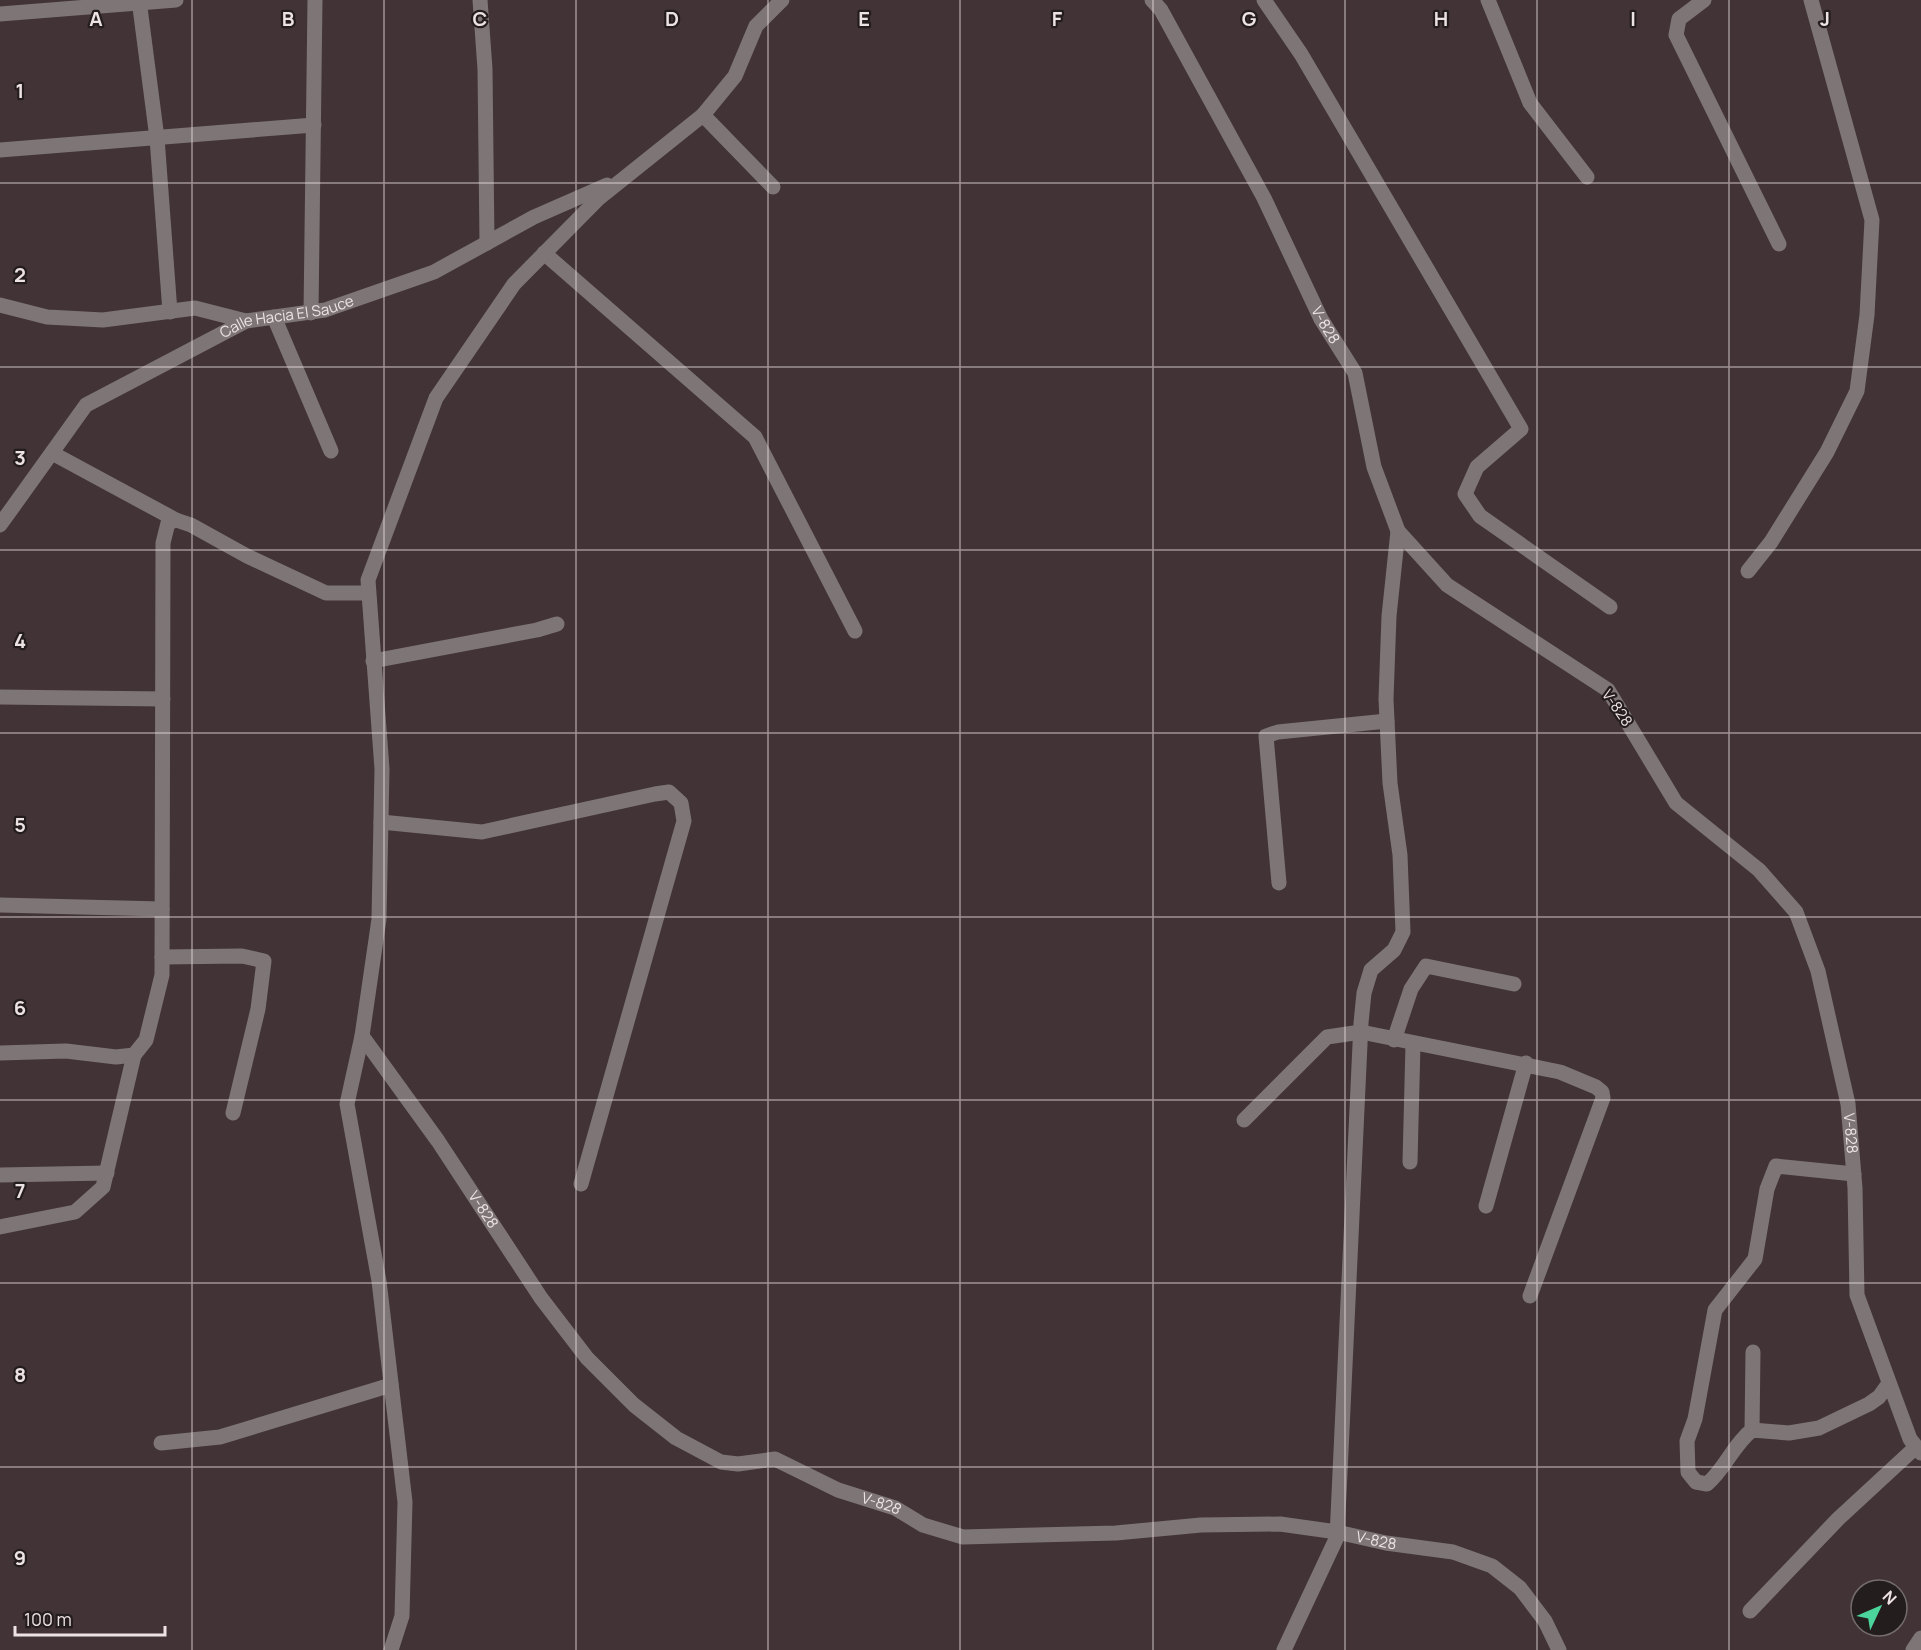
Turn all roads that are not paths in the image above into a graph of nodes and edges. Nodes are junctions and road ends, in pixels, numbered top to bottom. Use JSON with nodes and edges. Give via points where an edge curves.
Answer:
{"nodes":[{"id":1,"x":176,"y":0,"type":"edge"},
{"id":2,"x":315,"y":0,"type":"edge"},
{"id":3,"x":480,"y":0,"type":"edge"},
{"id":4,"x":782,"y":0,"type":"edge"},
{"id":5,"x":1152,"y":0,"type":"edge"},
{"id":6,"x":1264,"y":0,"type":"edge"},
{"id":7,"x":1488,"y":0,"type":"edge"},
{"id":8,"x":1704,"y":0,"type":"edge"},
{"id":9,"x":1811,"y":0,"type":"edge"},
{"id":10,"x":139,"y":1,"type":"edge"},
{"id":11,"x":0,"y":14,"type":"edge"},
{"id":12,"x":703,"y":115,"type":"junction"},
{"id":13,"x":314,"y":125,"type":"junction"},
{"id":14,"x":157,"y":138,"type":"junction"},
{"id":15,"x":0,"y":150,"type":"edge"},
{"id":16,"x":626,"y":176,"type":"junction"},
{"id":17,"x":1587,"y":177,"type":"dead end"},
{"id":18,"x":773,"y":187,"type":"dead end"},
{"id":19,"x":487,"y":243,"type":"junction"},
{"id":20,"x":1779,"y":244,"type":"dead end"},
{"id":21,"x":544,"y":254,"type":"junction"},
{"id":22,"x":0,"y":305,"type":"edge"},
{"id":23,"x":170,"y":312,"type":"junction"},
{"id":24,"x":311,"y":313,"type":"junction"},
{"id":25,"x":274,"y":317,"type":"junction"},
{"id":26,"x":246,"y":321,"type":"junction"},
{"id":27,"x":331,"y":451,"type":"dead end"},
{"id":28,"x":51,"y":453,"type":"junction"},
{"id":29,"x":176,"y":520,"type":"junction"},
{"id":30,"x":0,"y":525,"type":"edge"},
{"id":31,"x":1398,"y":531,"type":"junction"},
{"id":32,"x":1749,"y":571,"type":"dead end"},
{"id":33,"x":368,"y":593,"type":"junction"},
{"id":34,"x":1610,"y":607,"type":"dead end"},
{"id":35,"x":557,"y":624,"type":"dead end"},
{"id":36,"x":855,"y":631,"type":"dead end"},
{"id":37,"x":373,"y":661,"type":"junction"},
{"id":38,"x":0,"y":697,"type":"edge"},
{"id":39,"x":163,"y":699,"type":"junction"},
{"id":40,"x":1387,"y":721,"type":"junction"},
{"id":41,"x":381,"y":822,"type":"junction"},
{"id":42,"x":1279,"y":883,"type":"dead end"},
{"id":43,"x":0,"y":905,"type":"edge"},
{"id":44,"x":162,"y":909,"type":"junction"},
{"id":45,"x":162,"y":957,"type":"junction"},
{"id":46,"x":1514,"y":984,"type":"dead end"},
{"id":47,"x":1361,"y":1032,"type":"junction"},
{"id":48,"x":362,"y":1036,"type":"junction"},
{"id":49,"x":1394,"y":1040,"type":"junction"},
{"id":50,"x":1413,"y":1044,"type":"junction"},
{"id":51,"x":0,"y":1053,"type":"edge"},
{"id":52,"x":134,"y":1055,"type":"junction"},
{"id":53,"x":1526,"y":1063,"type":"junction"},
{"id":54,"x":233,"y":1113,"type":"dead end"},
{"id":55,"x":1244,"y":1120,"type":"dead end"},
{"id":56,"x":1410,"y":1162,"type":"dead end"},
{"id":57,"x":107,"y":1173,"type":"junction"},
{"id":58,"x":1854,"y":1174,"type":"junction"},
{"id":59,"x":0,"y":1175,"type":"edge"},
{"id":60,"x":580,"y":1184,"type":"dead end"},
{"id":61,"x":1485,"y":1206,"type":"dead end"},
{"id":62,"x":0,"y":1227,"type":"edge"},
{"id":63,"x":1530,"y":1296,"type":"dead end"},
{"id":64,"x":1753,"y":1352,"type":"dead end"},
{"id":65,"x":1889,"y":1383,"type":"junction"},
{"id":66,"x":392,"y":1386,"type":"junction"},
{"id":67,"x":1752,"y":1430,"type":"junction"},
{"id":68,"x":161,"y":1443,"type":"dead end"},
{"id":69,"x":1919,"y":1450,"type":"edge"},
{"id":70,"x":1337,"y":1532,"type":"junction"},
{"id":71,"x":1750,"y":1611,"type":"dead end"},
{"id":72,"x":1921,"y":1638,"type":"edge"},
{"id":73,"x":391,"y":1650,"type":"edge"},
{"id":74,"x":1284,"y":1650,"type":"edge"},
{"id":75,"x":1558,"y":1650,"type":"edge"},
{"id":76,"x":1913,"y":1650,"type":"edge"}],
"edges":[{"from":1,"to":10,"type":"street"},
{"from":2,"to":13,"type":"street"},
{"from":3,"to":19,"type":"street","via":[[485,69]]},
{"from":4,"to":12,"type":"street","via":[[756,26],[735,76]]},
{"from":5,"to":31,"type":"street","name":"V-828","via":[[1264,198],[1321,319],[1355,373],[1374,467]]},
{"from":6,"to":34,"type":"street","via":[[1301,54],[1521,429],[1477,466],[1466,494],[1480,516]]},
{"from":7,"to":17,"type":"street","via":[[1530,103]]},
{"from":8,"to":20,"type":"street","via":[[1679,19],[1676,35]]},
{"from":9,"to":32,"type":"street","via":[[1872,220],[1867,315],[1857,391],[1827,453]]},
{"from":10,"to":11,"type":"street"},
{"from":10,"to":14,"type":"street"},
{"from":12,"to":16,"type":"street"},
{"from":12,"to":18,"type":"street"},
{"from":13,"to":14,"type":"street"},
{"from":13,"to":24,"type":"street"},
{"from":14,"to":15,"type":"street"},
{"from":14,"to":23,"type":"street"},
{"from":16,"to":19,"type":"street","name":"Calle Hacia El Sauce","via":[[534,217]]},
{"from":16,"to":21,"type":"street"},
{"from":19,"to":24,"type":"street","name":"Calle Hacia El Sauce","via":[[434,272]]},
{"from":21,"to":33,"type":"street","via":[[514,284],[436,398],[368,580]]},
{"from":21,"to":36,"type":"street","via":[[754,437]]},
{"from":22,"to":23,"type":"street","via":[[46,317],[103,320]]},
{"from":23,"to":26,"type":"street","via":[[195,308]]},
{"from":24,"to":25,"type":"street","name":"Calle Hacia El Sauce"},
{"from":25,"to":26,"type":"street","name":"Calle Hacia El Sauce"},
{"from":25,"to":27,"type":"street"},
{"from":26,"to":28,"type":"street","name":"Calle Hacia El Sauce","via":[[86,405]]},
{"from":28,"to":29,"type":"street"},
{"from":28,"to":30,"type":"street","name":"Calle Hacia El Sauce"},
{"from":29,"to":33,"type":"street","via":[[326,593]]},
{"from":29,"to":39,"type":"street","via":[[168,523],[163,543]]},
{"from":31,"to":40,"type":"street","via":[[1389,616]]},
{"from":31,"to":58,"type":"street","name":"V-828","via":[[1447,585],[1608,690],[1676,803],[1759,870],[1796,912],[1818,971],[1848,1104]]},
{"from":33,"to":37,"type":"street"},
{"from":35,"to":37,"type":"street"},
{"from":37,"to":41,"type":"street","via":[[382,769]]},
{"from":38,"to":39,"type":"street"},
{"from":39,"to":44,"type":"street"},
{"from":40,"to":42,"type":"street","via":[[1266,736]]},
{"from":40,"to":47,"type":"street","via":[[1389,783],[1404,901],[1403,932],[1394,950],[1371,970],[1364,993]]},
{"from":41,"to":48,"type":"street","via":[[379,919]]},
{"from":41,"to":60,"type":"street","via":[[482,832],[655,794],[669,792],[681,803],[684,821]]},
{"from":43,"to":44,"type":"street"},
{"from":44,"to":45,"type":"street"},
{"from":45,"to":52,"type":"street","via":[[162,975],[146,1040]]},
{"from":45,"to":54,"type":"street","via":[[242,956],[264,961],[258,1010]]},
{"from":46,"to":49,"type":"street","via":[[1426,966],[1411,989]]},
{"from":47,"to":49,"type":"street"},
{"from":47,"to":55,"type":"street","via":[[1327,1037]]},
{"from":47,"to":70,"type":"street"},
{"from":48,"to":66,"type":"street","via":[[347,1104],[379,1281]]},
{"from":48,"to":70,"type":"street","name":"V-828","via":[[438,1140],[541,1298],[587,1358],[634,1405],[676,1438],[721,1462],[775,1459],[838,1490],[895,1508],[923,1525],[963,1537],[1116,1533],[1201,1525],[1280,1524]]},
{"from":49,"to":50,"type":"street"},
{"from":50,"to":53,"type":"street"},
{"from":50,"to":56,"type":"street"},
{"from":51,"to":52,"type":"street"},
{"from":52,"to":57,"type":"street"},
{"from":53,"to":61,"type":"street"},
{"from":53,"to":63,"type":"street","via":[[1596,1087],[1603,1098]]},
{"from":57,"to":59,"type":"street"},
{"from":57,"to":62,"type":"street","via":[[103,1187],[75,1212]]},
{"from":58,"to":65,"type":"street","name":"V-828","via":[[1857,1295]]},
{"from":58,"to":67,"type":"street","via":[[1776,1166],[1767,1189],[1755,1259],[1715,1310],[1695,1419],[1687,1441],[1688,1472],[1696,1482],[1707,1484]]},
{"from":64,"to":67,"type":"street"},
{"from":65,"to":67,"type":"street","via":[[1869,1404],[1819,1428],[1789,1433]]},
{"from":65,"to":69,"type":"street","name":"V-828","via":[[1910,1439]]},
{"from":66,"to":68,"type":"street","via":[[220,1437]]},
{"from":66,"to":73,"type":"street","via":[[405,1502],[402,1616]]},
{"from":69,"to":71,"type":"street","via":[[1838,1519]]},
{"from":70,"to":74,"type":"street"},
{"from":70,"to":75,"type":"street","name":"V-828","via":[[1386,1543],[1454,1551],[1492,1566],[1520,1588],[1545,1621]]},
{"from":72,"to":76,"type":"street"}]}
